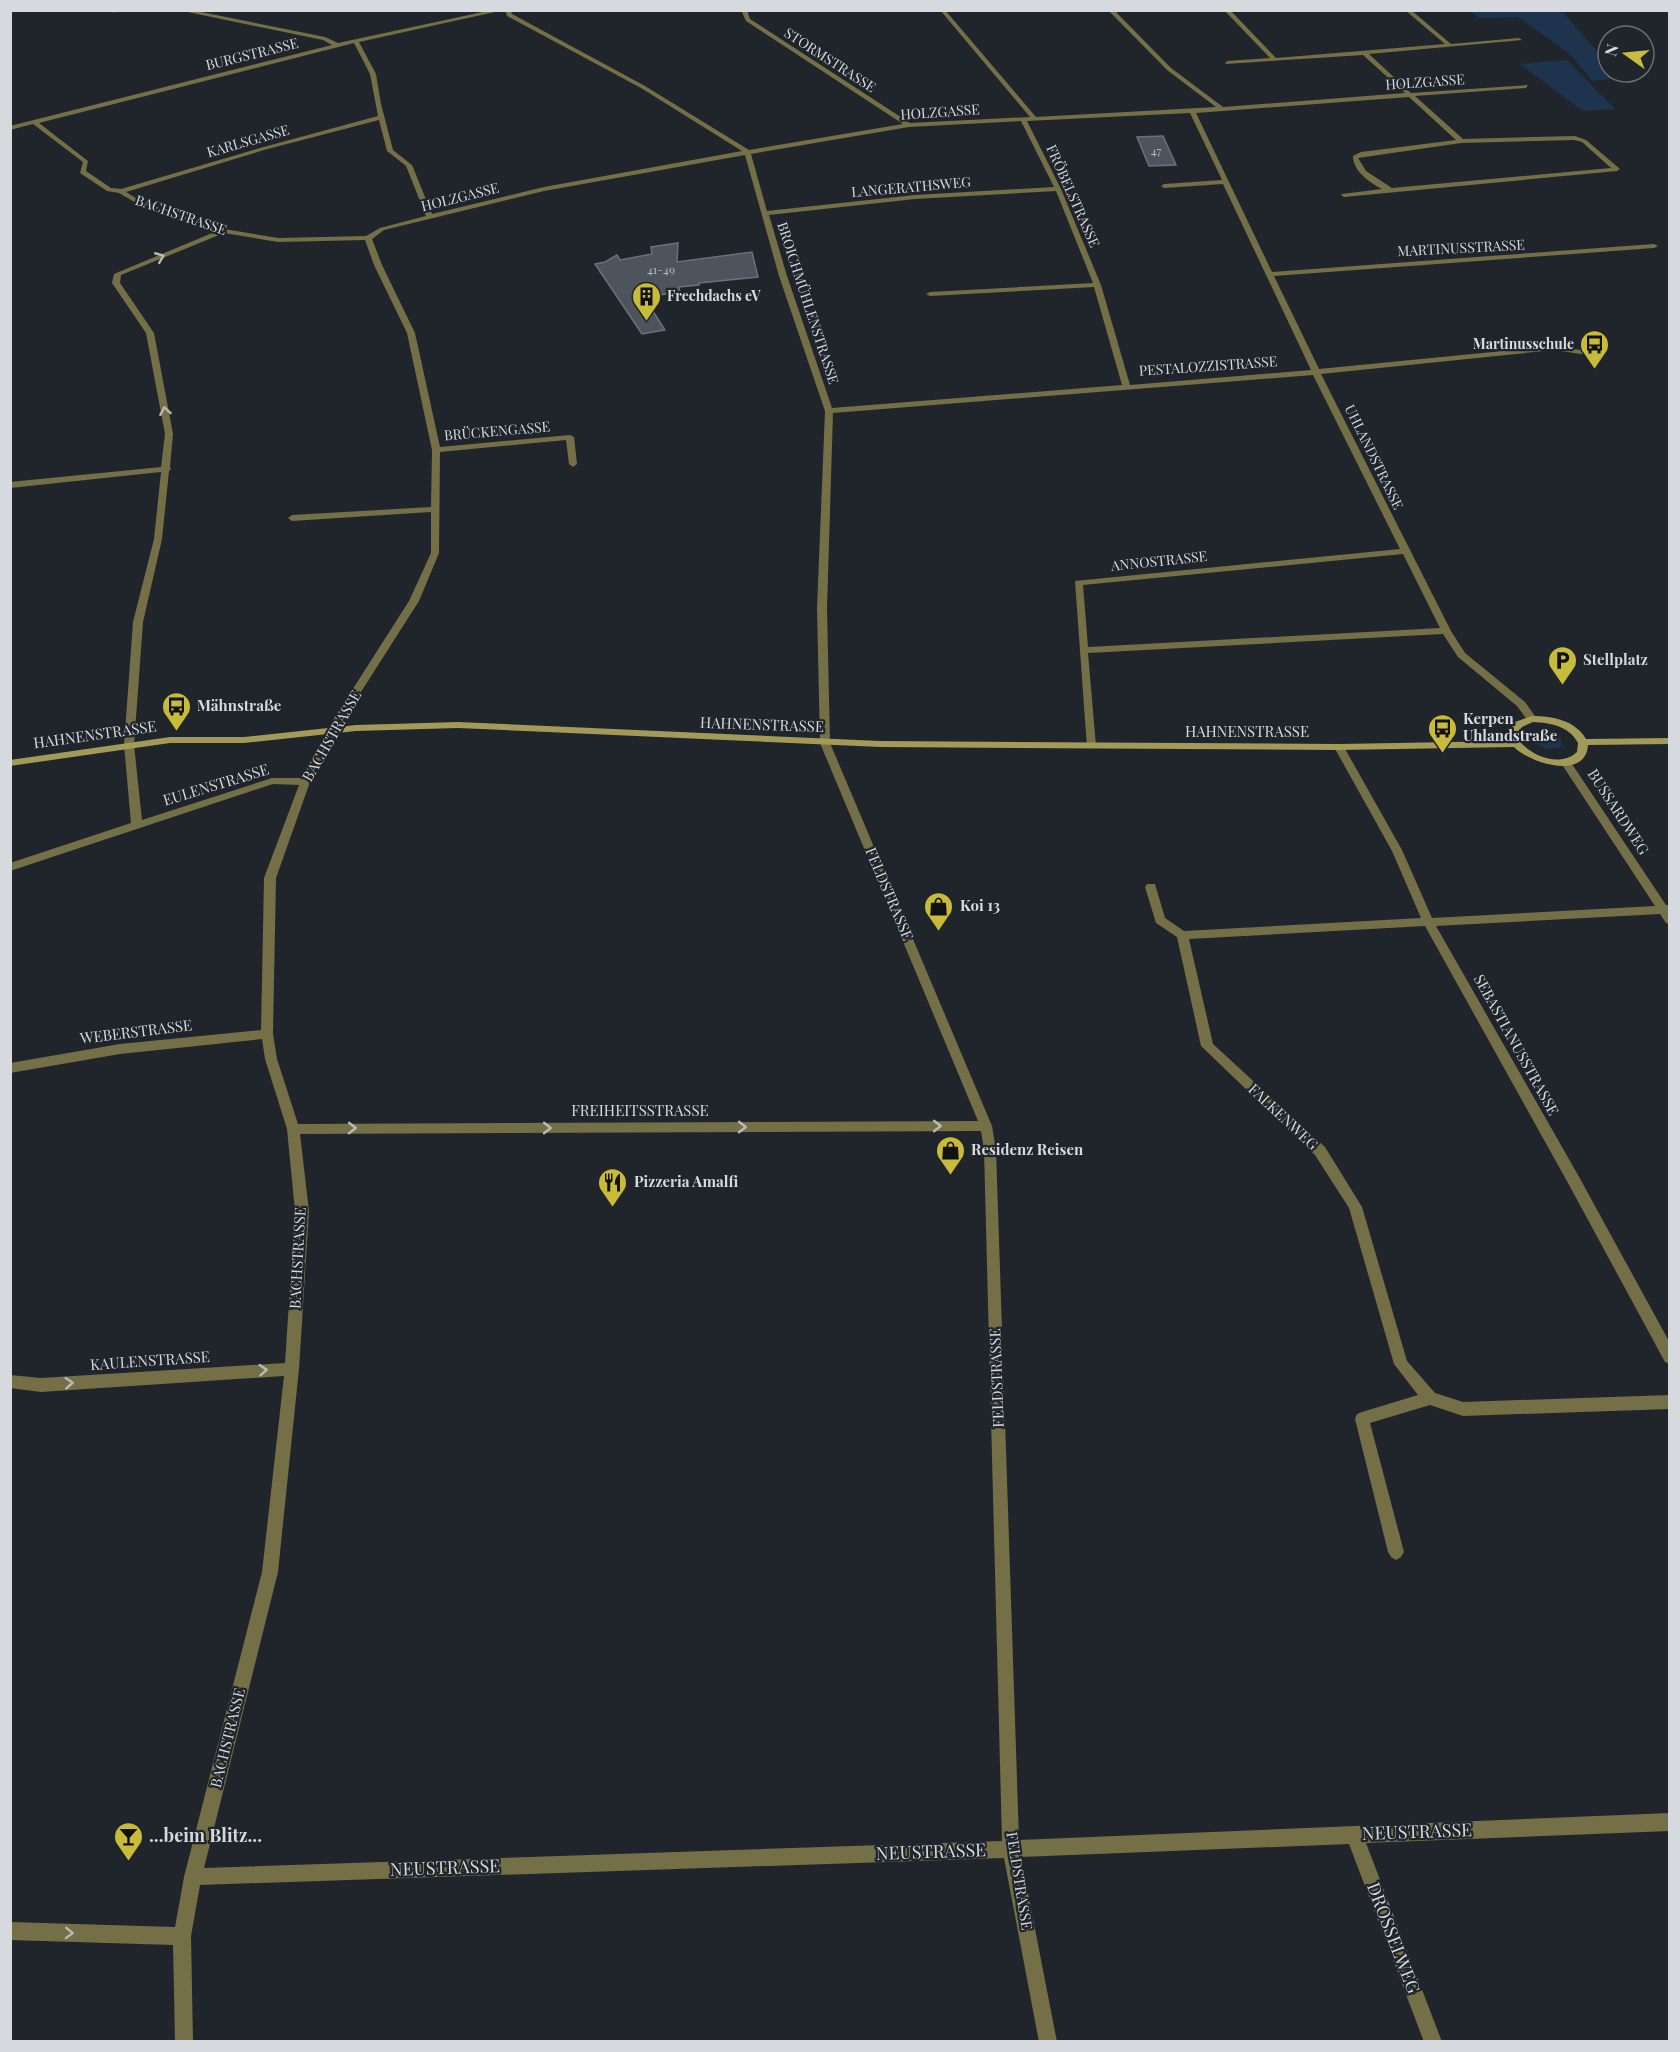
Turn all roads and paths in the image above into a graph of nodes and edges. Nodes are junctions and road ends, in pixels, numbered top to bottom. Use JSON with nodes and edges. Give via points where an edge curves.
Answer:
{"nodes":[{"id":1,"x":180,"y":10,"type":"edge"},
{"id":2,"x":464,"y":10,"type":"edge"},
{"id":3,"x":502,"y":10,"type":"edge"},
{"id":4,"x":508,"y":10,"type":"edge"},
{"id":5,"x":744,"y":10,"type":"edge"},
{"id":6,"x":942,"y":10,"type":"edge"},
{"id":7,"x":1110,"y":10,"type":"edge"},
{"id":8,"x":1226,"y":10,"type":"edge"},
{"id":9,"x":1407,"y":10,"type":"edge"},
{"id":10,"x":471,"y":17,"type":"junction"},
{"id":11,"x":1519,"y":40,"type":"dead end"},
{"id":12,"x":357,"y":43,"type":"junction"},
{"id":13,"x":337,"y":45,"type":"junction"},
{"id":14,"x":1449,"y":45,"type":"junction"},
{"id":15,"x":1364,"y":53,"type":"junction"},
{"id":16,"x":1273,"y":58,"type":"junction"},
{"id":17,"x":1227,"y":63,"type":"dead end"},
{"id":18,"x":1526,"y":86,"type":"dead end"},
{"id":19,"x":1410,"y":96,"type":"junction"},
{"id":20,"x":1222,"y":110,"type":"junction"},
{"id":21,"x":1192,"y":111,"type":"junction"},
{"id":22,"x":382,"y":117,"type":"junction"},
{"id":23,"x":1022,"y":118,"type":"junction"},
{"id":24,"x":1034,"y":118,"type":"junction"},
{"id":25,"x":34,"y":122,"type":"junction"},
{"id":26,"x":909,"y":125,"type":"junction"},
{"id":27,"x":10,"y":128,"type":"edge"},
{"id":28,"x":1461,"y":141,"type":"junction"},
{"id":29,"x":747,"y":152,"type":"junction"},
{"id":30,"x":1225,"y":182,"type":"junction"},
{"id":31,"x":1164,"y":186,"type":"dead end"},
{"id":32,"x":1058,"y":189,"type":"junction"},
{"id":33,"x":1390,"y":190,"type":"junction"},
{"id":34,"x":121,"y":192,"type":"junction"},
{"id":35,"x":1344,"y":195,"type":"dead end"},
{"id":36,"x":766,"y":213,"type":"junction"},
{"id":37,"x":430,"y":217,"type":"junction"},
{"id":38,"x":223,"y":231,"type":"junction"},
{"id":39,"x":368,"y":238,"type":"junction"},
{"id":40,"x":1654,"y":246,"type":"dead end"},
{"id":41,"x":1269,"y":274,"type":"junction"},
{"id":42,"x":1097,"y":285,"type":"junction"},
{"id":43,"x":930,"y":294,"type":"dead end"},
{"id":44,"x":1587,"y":353,"type":"dead end"},
{"id":45,"x":1316,"y":372,"type":"junction"},
{"id":46,"x":1126,"y":385,"type":"junction"},
{"id":47,"x":829,"y":411,"type":"junction"},
{"id":48,"x":436,"y":450,"type":"junction"},
{"id":49,"x":573,"y":464,"type":"dead end"},
{"id":50,"x":167,"y":469,"type":"junction"},
{"id":51,"x":10,"y":485,"type":"edge"},
{"id":52,"x":436,"y":508,"type":"junction"},
{"id":53,"x":292,"y":518,"type":"dead end"},
{"id":54,"x":1406,"y":551,"type":"junction"},
{"id":55,"x":1446,"y":631,"type":"junction"},
{"id":56,"x":1084,"y":650,"type":"junction"},
{"id":57,"x":1532,"y":719,"type":"junction"},
{"id":58,"x":331,"y":731,"type":"junction"},
{"id":59,"x":1670,"y":741,"type":"edge"},
{"id":60,"x":1584,"y":742,"type":"junction"},
{"id":61,"x":825,"y":743,"type":"junction"},
{"id":62,"x":1515,"y":744,"type":"junction"},
{"id":63,"x":129,"y":745,"type":"junction"},
{"id":64,"x":1091,"y":746,"type":"junction"},
{"id":65,"x":1339,"y":747,"type":"junction"},
{"id":66,"x":10,"y":763,"type":"edge"},
{"id":67,"x":1566,"y":763,"type":"junction"},
{"id":68,"x":305,"y":782,"type":"junction"},
{"id":69,"x":137,"y":826,"type":"junction"},
{"id":70,"x":10,"y":867,"type":"edge"},
{"id":71,"x":1151,"y":887,"type":"dead end"},
{"id":72,"x":1668,"y":913,"type":"edge"},
{"id":73,"x":1429,"y":923,"type":"junction"},
{"id":74,"x":1182,"y":935,"type":"junction"},
{"id":75,"x":267,"y":1034,"type":"junction"},
{"id":76,"x":10,"y":1068,"type":"edge"},
{"id":77,"x":986,"y":1126,"type":"junction"},
{"id":78,"x":293,"y":1129,"type":"junction"},
{"id":79,"x":1670,"y":1358,"type":"edge"},
{"id":80,"x":292,"y":1369,"type":"junction"},
{"id":81,"x":10,"y":1381,"type":"edge"},
{"id":82,"x":1430,"y":1398,"type":"junction"},
{"id":83,"x":1670,"y":1402,"type":"edge"},
{"id":84,"x":1396,"y":1552,"type":"dead end"},
{"id":85,"x":1670,"y":1822,"type":"edge"},
{"id":86,"x":1354,"y":1834,"type":"junction"},
{"id":87,"x":1011,"y":1849,"type":"junction"},
{"id":88,"x":193,"y":1877,"type":"junction"},
{"id":89,"x":10,"y":1932,"type":"edge"},
{"id":90,"x":182,"y":1936,"type":"junction"},
{"id":91,"x":184,"y":2042,"type":"edge"},
{"id":92,"x":1048,"y":2042,"type":"edge"},
{"id":93,"x":1432,"y":2042,"type":"edge"}],
"edges":[{"from":1,"to":13,"type":"street","via":[[325,39]]},
{"from":2,"to":10,"type":"street"},
{"from":3,"to":10,"type":"street","name":"BURGSTRASSE"},
{"from":4,"to":29,"type":"street","via":[[509,15],[643,87]]},
{"from":5,"to":26,"type":"street","name":"STORMSTRASSE","via":[[748,20]]},
{"from":6,"to":24,"type":"street"},
{"from":7,"to":20,"type":"street","via":[[1169,69]]},
{"from":8,"to":16,"type":"street"},
{"from":9,"to":14,"type":"street"},
{"from":10,"to":12,"type":"street","name":"BURGSTRASSE"},
{"from":11,"to":14,"type":"street"},
{"from":12,"to":13,"type":"street","name":"BURGSTRASSE"},
{"from":12,"to":22,"type":"street","via":[[373,74]]},
{"from":13,"to":25,"type":"street","name":"BURGSTRASSE"},
{"from":14,"to":15,"type":"street"},
{"from":15,"to":16,"type":"street"},
{"from":15,"to":19,"type":"street"},
{"from":16,"to":17,"type":"street"},
{"from":18,"to":19,"type":"street","name":"HOLZGASSE"},
{"from":19,"to":20,"type":"street","name":"HOLZGASSE"},
{"from":19,"to":28,"type":"street"},
{"from":20,"to":21,"type":"street","name":"HOLZGASSE"},
{"from":21,"to":24,"type":"street","name":"HOLZGASSE"},
{"from":21,"to":30,"type":"street","name":"UHLANDSTRASSE"},
{"from":22,"to":34,"type":"street","name":"KARLSGASSE","via":[[261,148]]},
{"from":22,"to":37,"type":"street","via":[[390,151],[409,165]]},
{"from":23,"to":24,"type":"street","name":"HOLZGASSE"},
{"from":23,"to":26,"type":"street","name":"HOLZGASSE"},
{"from":23,"to":32,"type":"street","name":"FRÖBELSTRASSE"},
{"from":25,"to":27,"type":"street","name":"BURGSTRASSE"},
{"from":25,"to":34,"type":"street","name":"BACHSTRASSE","via":[[86,162],[82,172],[109,190]]},
{"from":26,"to":29,"type":"street","name":"HOLZGASSE"},
{"from":28,"to":33,"type":"street","via":[[1355,157],[1356,163],[1378,185]]},
{"from":28,"to":33,"type":"street","via":[[1575,138],[1617,169]]},
{"from":29,"to":36,"type":"street","name":"BROICHMÜHLENSTRASSE"},
{"from":29,"to":37,"type":"street","name":"HOLZGASSE","via":[[544,189]]},
{"from":30,"to":31,"type":"street"},
{"from":30,"to":41,"type":"street","name":"UHLANDSTRASSE"},
{"from":32,"to":36,"type":"street","name":"LANGERATHSWEG","via":[[915,197]]},
{"from":32,"to":42,"type":"street","name":"FRÖBELSTRASSE"},
{"from":33,"to":35,"type":"street"},
{"from":34,"to":38,"type":"street","name":"BACHSTRASSE","via":[[140,203]]},
{"from":36,"to":47,"type":"street","name":"BROICHMÜHLENSTRASSE"},
{"from":37,"to":39,"type":"street","name":"HOLZGASSE","via":[[382,229]]},
{"from":38,"to":39,"type":"street","name":"BACHSTRASSE","via":[[286,240]]},
{"from":50,"to":38,"type":"street","one_way":true,"via":[[169,434],[150,333],[116,283],[118,274]]},
{"from":39,"to":48,"type":"street","name":"BACHSTRASSE","via":[[411,333]]},
{"from":40,"to":41,"type":"street","name":"MARTINUSSTRASSE"},
{"from":41,"to":45,"type":"street","name":"UHLANDSTRASSE"},
{"from":42,"to":43,"type":"street"},
{"from":42,"to":46,"type":"street","name":"FRÖBELSTRASSE"},
{"from":44,"to":45,"type":"street","name":"PESTALOZZISTRASSE","via":[[1554,348]]},
{"from":45,"to":46,"type":"street","name":"PESTALOZZISTRASSE"},
{"from":45,"to":54,"type":"street","name":"UHLANDSTRASSE"},
{"from":46,"to":47,"type":"street","name":"PESTALOZZISTRASSE"},
{"from":47,"to":61,"type":"street","name":"BROICHMÜHLENSTRASSE","via":[[822,608]]},
{"from":48,"to":49,"type":"street","name":"BRÜCKENGASSE","via":[[570,437]]},
{"from":48,"to":52,"type":"street","name":"BACHSTRASSE"},
{"from":50,"to":51,"type":"street"},
{"from":50,"to":63,"type":"street","via":[[158,539],[138,622]]},
{"from":52,"to":53,"type":"street"},
{"from":52,"to":58,"type":"street","name":"BACHSTRASSE","via":[[435,553],[414,601]]},
{"from":54,"to":55,"type":"street","name":"UHLANDSTRASSE"},
{"from":54,"to":56,"type":"street","name":"ANNOSTRASSE","via":[[1078,583]]},
{"from":55,"to":56,"type":"street"},
{"from":55,"to":57,"type":"street","name":"UHLANDSTRASSE","via":[[1461,655],[1521,704]]},
{"from":56,"to":64,"type":"street","name":"ANNOSTRASSE"},
{"from":57,"to":60,"type":"main road","via":[[1557,721]]},
{"from":57,"to":62,"type":"main road","via":[[1514,728]]},
{"from":58,"to":61,"type":"main road","name":"HAHNENSTRASSE","via":[[458,725]]},
{"from":58,"to":63,"type":"main road","name":"HAHNENSTRASSE"},
{"from":58,"to":68,"type":"street","name":"BACHSTRASSE"},
{"from":59,"to":60,"type":"main road"},
{"from":60,"to":67,"type":"main road","via":[[1581,755]]},
{"from":61,"to":64,"type":"main road","name":"HAHNENSTRASSE"},
{"from":61,"to":77,"type":"street","name":"FELDSTRASSE"},
{"from":62,"to":65,"type":"main road","name":"HAHNENSTRASSE"},
{"from":62,"to":67,"type":"main road","via":[[1537,759]]},
{"from":63,"to":66,"type":"main road","name":"HAHNENSTRASSE"},
{"from":63,"to":69,"type":"street"},
{"from":64,"to":65,"type":"main road","name":"HAHNENSTRASSE"},
{"from":65,"to":73,"type":"street","name":"SEBASTIANUSSTRASSE","via":[[1397,850]]},
{"from":67,"to":72,"type":"street","name":"BUSSARDWEG"},
{"from":68,"to":69,"type":"street","name":"EULENSTRASSE","via":[[272,781]]},
{"from":68,"to":75,"type":"street","name":"BACHSTRASSE","via":[[270,878]]},
{"from":69,"to":70,"type":"street","name":"EULENSTRASSE"},
{"from":71,"to":74,"type":"street","via":[[1160,920]]},
{"from":72,"to":73,"type":"street"},
{"from":73,"to":74,"type":"street"},
{"from":73,"to":79,"type":"street","name":"SEBASTIANUSSTRASSE"},
{"from":74,"to":82,"type":"street","name":"FALKENWEG","via":[[1207,1046],[1320,1151],[1355,1206],[1401,1364]]},
{"from":75,"to":76,"type":"street","name":"WEBERSTRASSE","via":[[120,1049]]},
{"from":75,"to":78,"type":"street","name":"BACHSTRASSE"},
{"from":78,"to":77,"type":"street","name":"FREIHEITSSTRASSE","one_way":true},
{"from":77,"to":87,"type":"street","name":"FELDSTRASSE"},
{"from":78,"to":80,"type":"street","name":"BACHSTRASSE","via":[[302,1211]]},
{"from":81,"to":80,"type":"street","name":"KAULENSTRASSE","one_way":true,"via":[[41,1385]]},
{"from":80,"to":88,"type":"street","name":"BACHSTRASSE","via":[[270,1572]]},
{"from":82,"to":83,"type":"street","via":[[1464,1409]]},
{"from":82,"to":84,"type":"street","via":[[1362,1419]]},
{"from":85,"to":86,"type":"street","name":"NEUSTRASSE"},
{"from":86,"to":87,"type":"street","name":"NEUSTRASSE"},
{"from":86,"to":93,"type":"street","name":"DROSSELWEG"},
{"from":87,"to":88,"type":"street","name":"NEUSTRASSE"},
{"from":87,"to":92,"type":"street","name":"FELDSTRASSE"},
{"from":88,"to":90,"type":"street","name":"BACHSTRASSE"},
{"from":89,"to":90,"type":"street","one_way":true},
{"from":90,"to":91,"type":"street","name":"BACHSTRASSE"}]}
